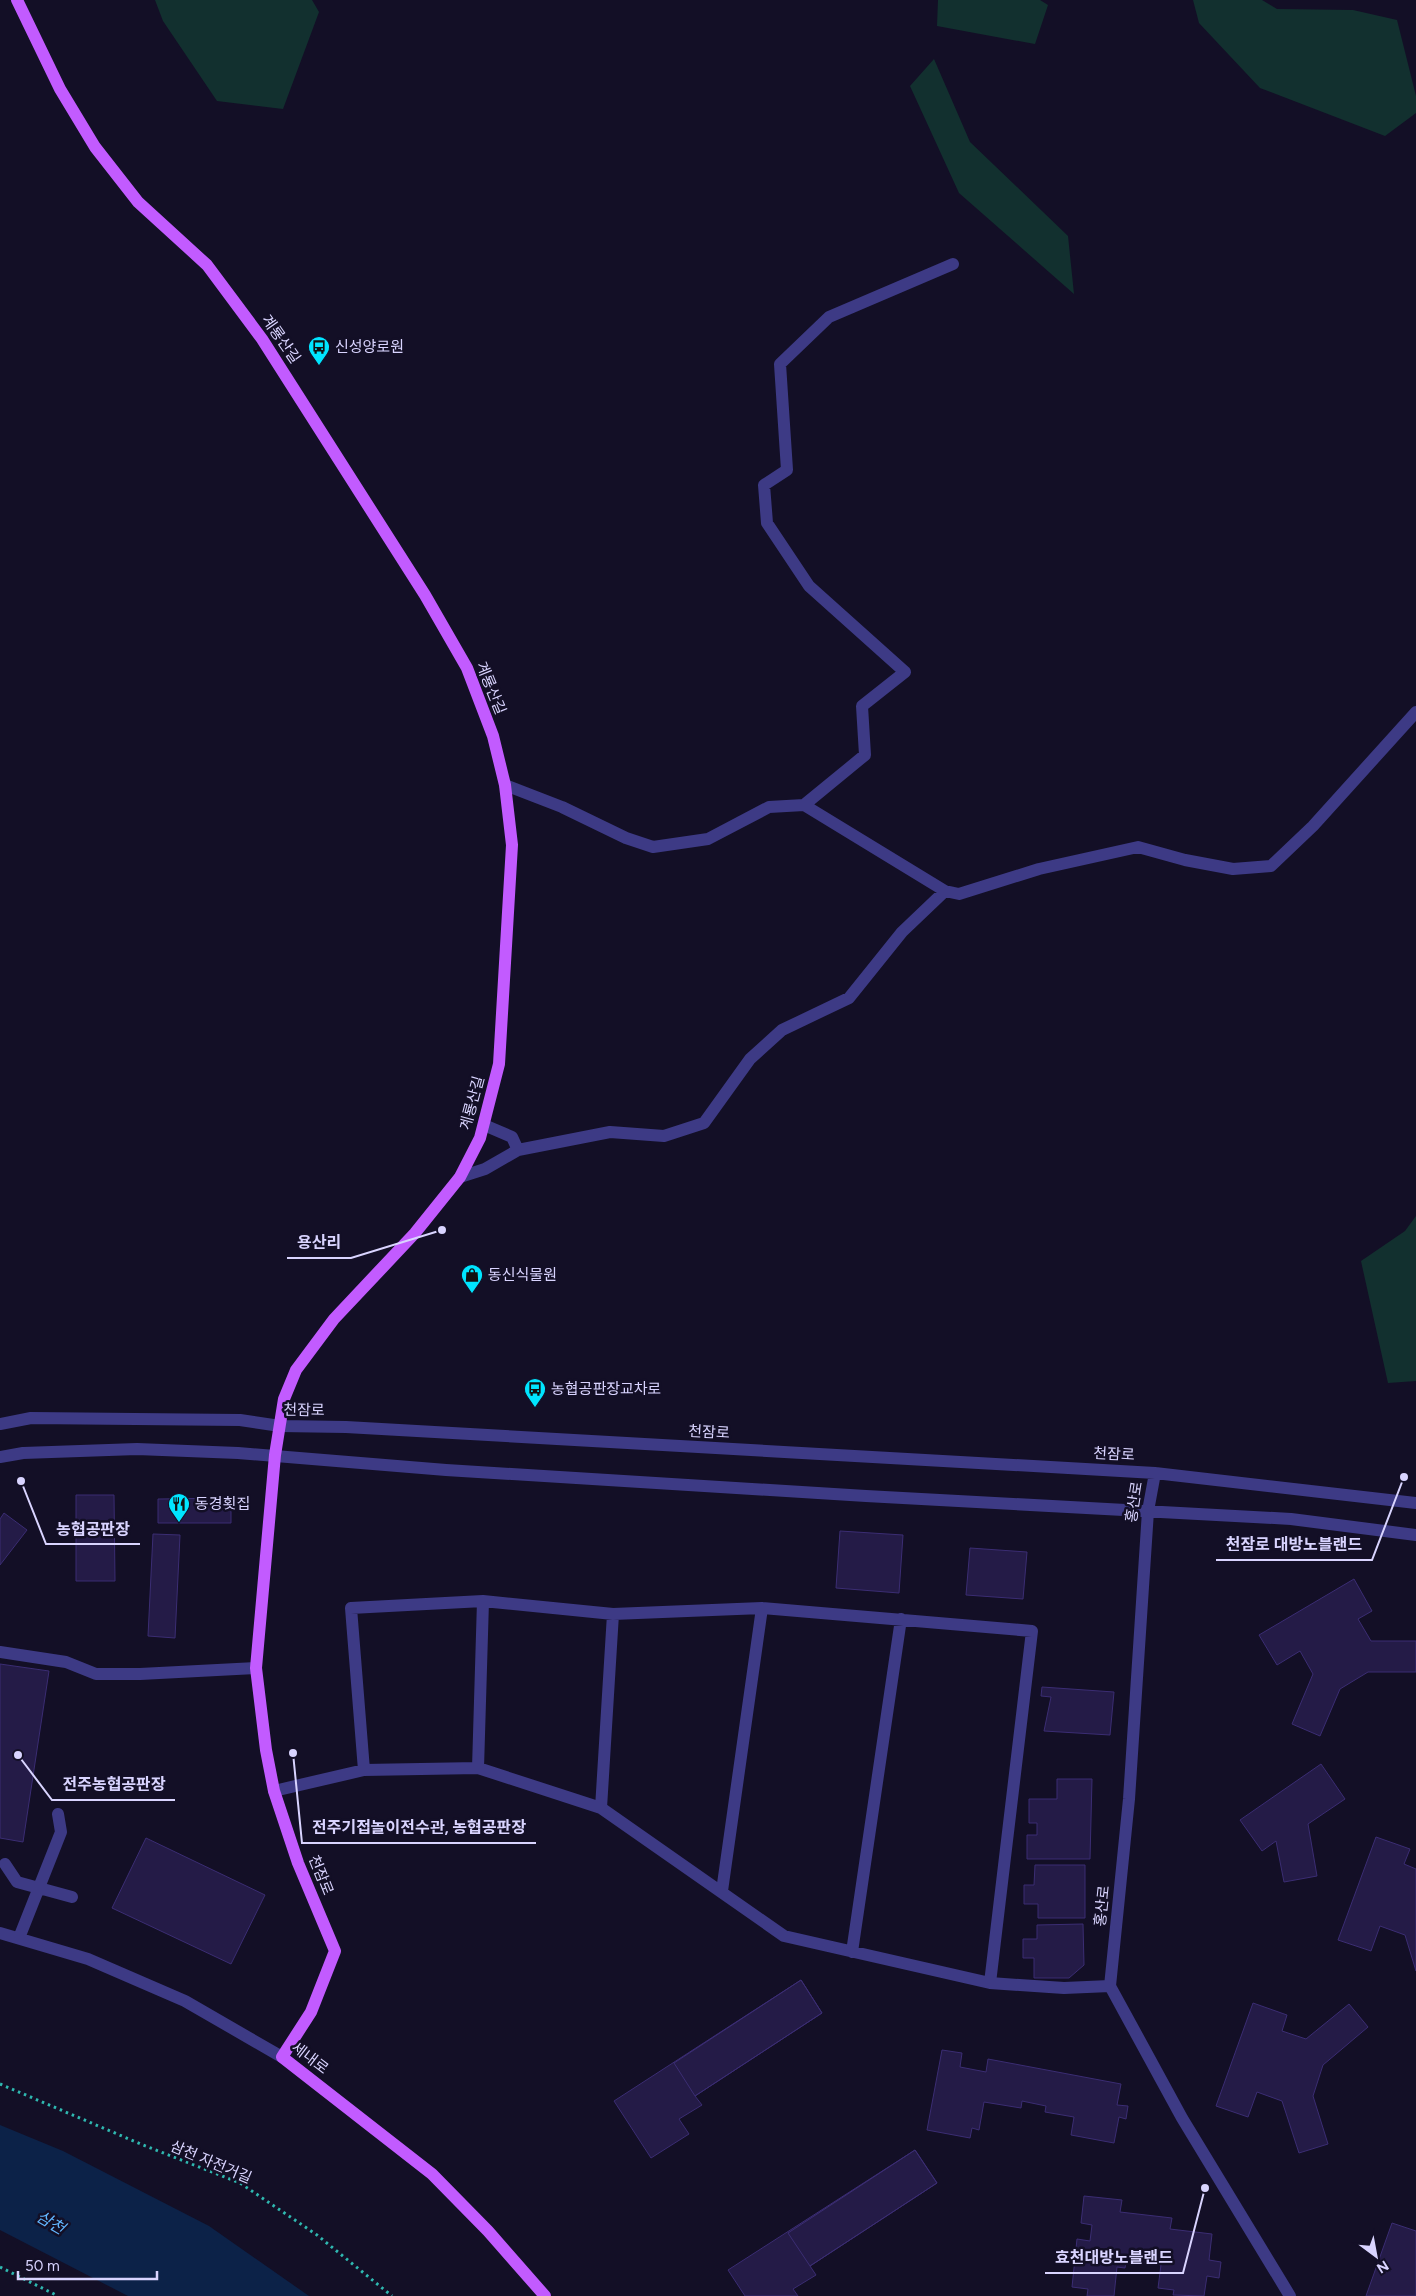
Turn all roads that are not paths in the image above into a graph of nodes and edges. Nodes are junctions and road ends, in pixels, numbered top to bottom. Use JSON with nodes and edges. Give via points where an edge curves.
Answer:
{"nodes":[{"id":1,"x":17,"y":0,"type":"edge"},
{"id":2,"x":953,"y":264,"type":"dead end"},
{"id":3,"x":1416,"y":712,"type":"edge"},
{"id":4,"x":505,"y":785,"type":"junction"},
{"id":5,"x":804,"y":805,"type":"junction"},
{"id":6,"x":945,"y":891,"type":"junction"},
{"id":7,"x":484,"y":1125,"type":"junction"},
{"id":8,"x":518,"y":1150,"type":"junction"},
{"id":9,"x":460,"y":1177,"type":"junction"},
{"id":10,"x":0,"y":1424,"type":"edge"},
{"id":11,"x":280,"y":1426,"type":"junction"},
{"id":12,"x":275,"y":1455,"type":"junction"},
{"id":13,"x":0,"y":1457,"type":"edge"},
{"id":14,"x":1156,"y":1473,"type":"junction"},
{"id":15,"x":1416,"y":1503,"type":"edge"},
{"id":16,"x":1148,"y":1511,"type":"junction"},
{"id":17,"x":1416,"y":1535,"type":"edge"},
{"id":18,"x":483,"y":1601,"type":"junction"},
{"id":19,"x":762,"y":1608,"type":"junction"},
{"id":20,"x":613,"y":1614,"type":"junction"},
{"id":21,"x":901,"y":1618,"type":"junction"},
{"id":22,"x":0,"y":1652,"type":"edge"},
{"id":23,"x":256,"y":1668,"type":"junction"},
{"id":24,"x":478,"y":1768,"type":"junction"},
{"id":25,"x":364,"y":1770,"type":"junction"},
{"id":26,"x":274,"y":1792,"type":"junction"},
{"id":27,"x":601,"y":1808,"type":"junction"},
{"id":28,"x":58,"y":1814,"type":"dead end"},
{"id":29,"x":5,"y":1864,"type":"dead end"},
{"id":30,"x":38,"y":1888,"type":"junction"},
{"id":31,"x":722,"y":1892,"type":"junction"},
{"id":32,"x":72,"y":1897,"type":"dead end"},
{"id":33,"x":0,"y":1933,"type":"edge"},
{"id":34,"x":19,"y":1938,"type":"junction"},
{"id":35,"x":852,"y":1952,"type":"junction"},
{"id":36,"x":990,"y":1983,"type":"junction"},
{"id":37,"x":1110,"y":1986,"type":"junction"},
{"id":38,"x":282,"y":2057,"type":"junction"},
{"id":39,"x":545,"y":2296,"type":"edge"},
{"id":40,"x":1290,"y":2296,"type":"edge"}],
"edges":[{"from":1,"to":4,"type":"main road","name":"계룡산길","via":[[60,89],[95,147],[138,202],[207,265],[262,339],[425,595],[466,668],[493,736]]},
{"from":2,"to":5,"type":"street","via":[[829,317],[780,364],[787,470],[764,485],[767,523],[809,586],[905,672],[862,706],[865,755]]},
{"from":3,"to":6,"type":"street","via":[[1313,826],[1271,866],[1233,869],[1185,860],[1138,846],[1039,869],[959,894]]},
{"from":4,"to":5,"type":"street","via":[[653,847],[708,839],[769,807]]},
{"from":4,"to":7,"type":"main road","name":"계룡산길","via":[[512,845],[500,1054]]},
{"from":5,"to":6,"type":"street"},
{"from":6,"to":8,"type":"street","via":[[902,932],[849,998],[782,1030],[750,1059],[704,1123],[664,1136],[610,1132]]},
{"from":7,"to":8,"type":"street","via":[[512,1137]]},
{"from":7,"to":9,"type":"main road","name":"계룡산길"},
{"from":8,"to":9,"type":"street","via":[[485,1169]]},
{"from":9,"to":11,"type":"main road","name":"계룡산길","via":[[415,1233],[334,1319],[296,1370],[284,1399]]},
{"from":10,"to":11,"type":"street","name":"천잠로","via":[[31,1418],[240,1420]]},
{"from":11,"to":12,"type":"main road","name":"계룡산길"},
{"from":11,"to":14,"type":"street","name":"천잠로","via":[[346,1427]]},
{"from":12,"to":13,"type":"street","via":[[137,1449],[23,1453]]},
{"from":12,"to":16,"type":"street","via":[[343,1464]]},
{"from":12,"to":23,"type":"main road","name":"천잠로"},
{"from":14,"to":15,"type":"street","name":"천잠로"},
{"from":14,"to":16,"type":"street","name":"홍산로"},
{"from":16,"to":17,"type":"street","via":[[1291,1519]]},
{"from":16,"to":37,"type":"street","name":"홍산로","via":[[1129,1799]]},
{"from":18,"to":20,"type":"street"},
{"from":18,"to":24,"type":"street"},
{"from":18,"to":25,"type":"street","via":[[351,1608]]},
{"from":19,"to":20,"type":"street"},
{"from":19,"to":21,"type":"street"},
{"from":19,"to":31,"type":"street"},
{"from":20,"to":27,"type":"street"},
{"from":21,"to":35,"type":"street"},
{"from":21,"to":36,"type":"street","via":[[1032,1631]]},
{"from":22,"to":23,"type":"street","via":[[66,1662],[96,1674]]},
{"from":23,"to":26,"type":"main road","name":"천잠로"},
{"from":24,"to":25,"type":"street"},
{"from":24,"to":27,"type":"street"},
{"from":25,"to":26,"type":"street"},
{"from":26,"to":38,"type":"main road","name":"천잠로","via":[[298,1863],[335,1951],[310,2012]]},
{"from":27,"to":31,"type":"street"},
{"from":28,"to":30,"type":"street","via":[[61,1832]]},
{"from":29,"to":30,"type":"street","via":[[17,1882]]},
{"from":30,"to":32,"type":"street"},
{"from":30,"to":34,"type":"street"},
{"from":31,"to":35,"type":"street","via":[[784,1936]]},
{"from":33,"to":34,"type":"street","name":"세내로"},
{"from":34,"to":38,"type":"street","name":"세내로","via":[[88,1959],[185,2001]]},
{"from":35,"to":36,"type":"street"},
{"from":36,"to":37,"type":"street","via":[[1064,1988]]},
{"from":37,"to":40,"type":"street","via":[[1182,2118]]},
{"from":38,"to":39,"type":"main road","name":"세내로","via":[[432,2174]]}]}
